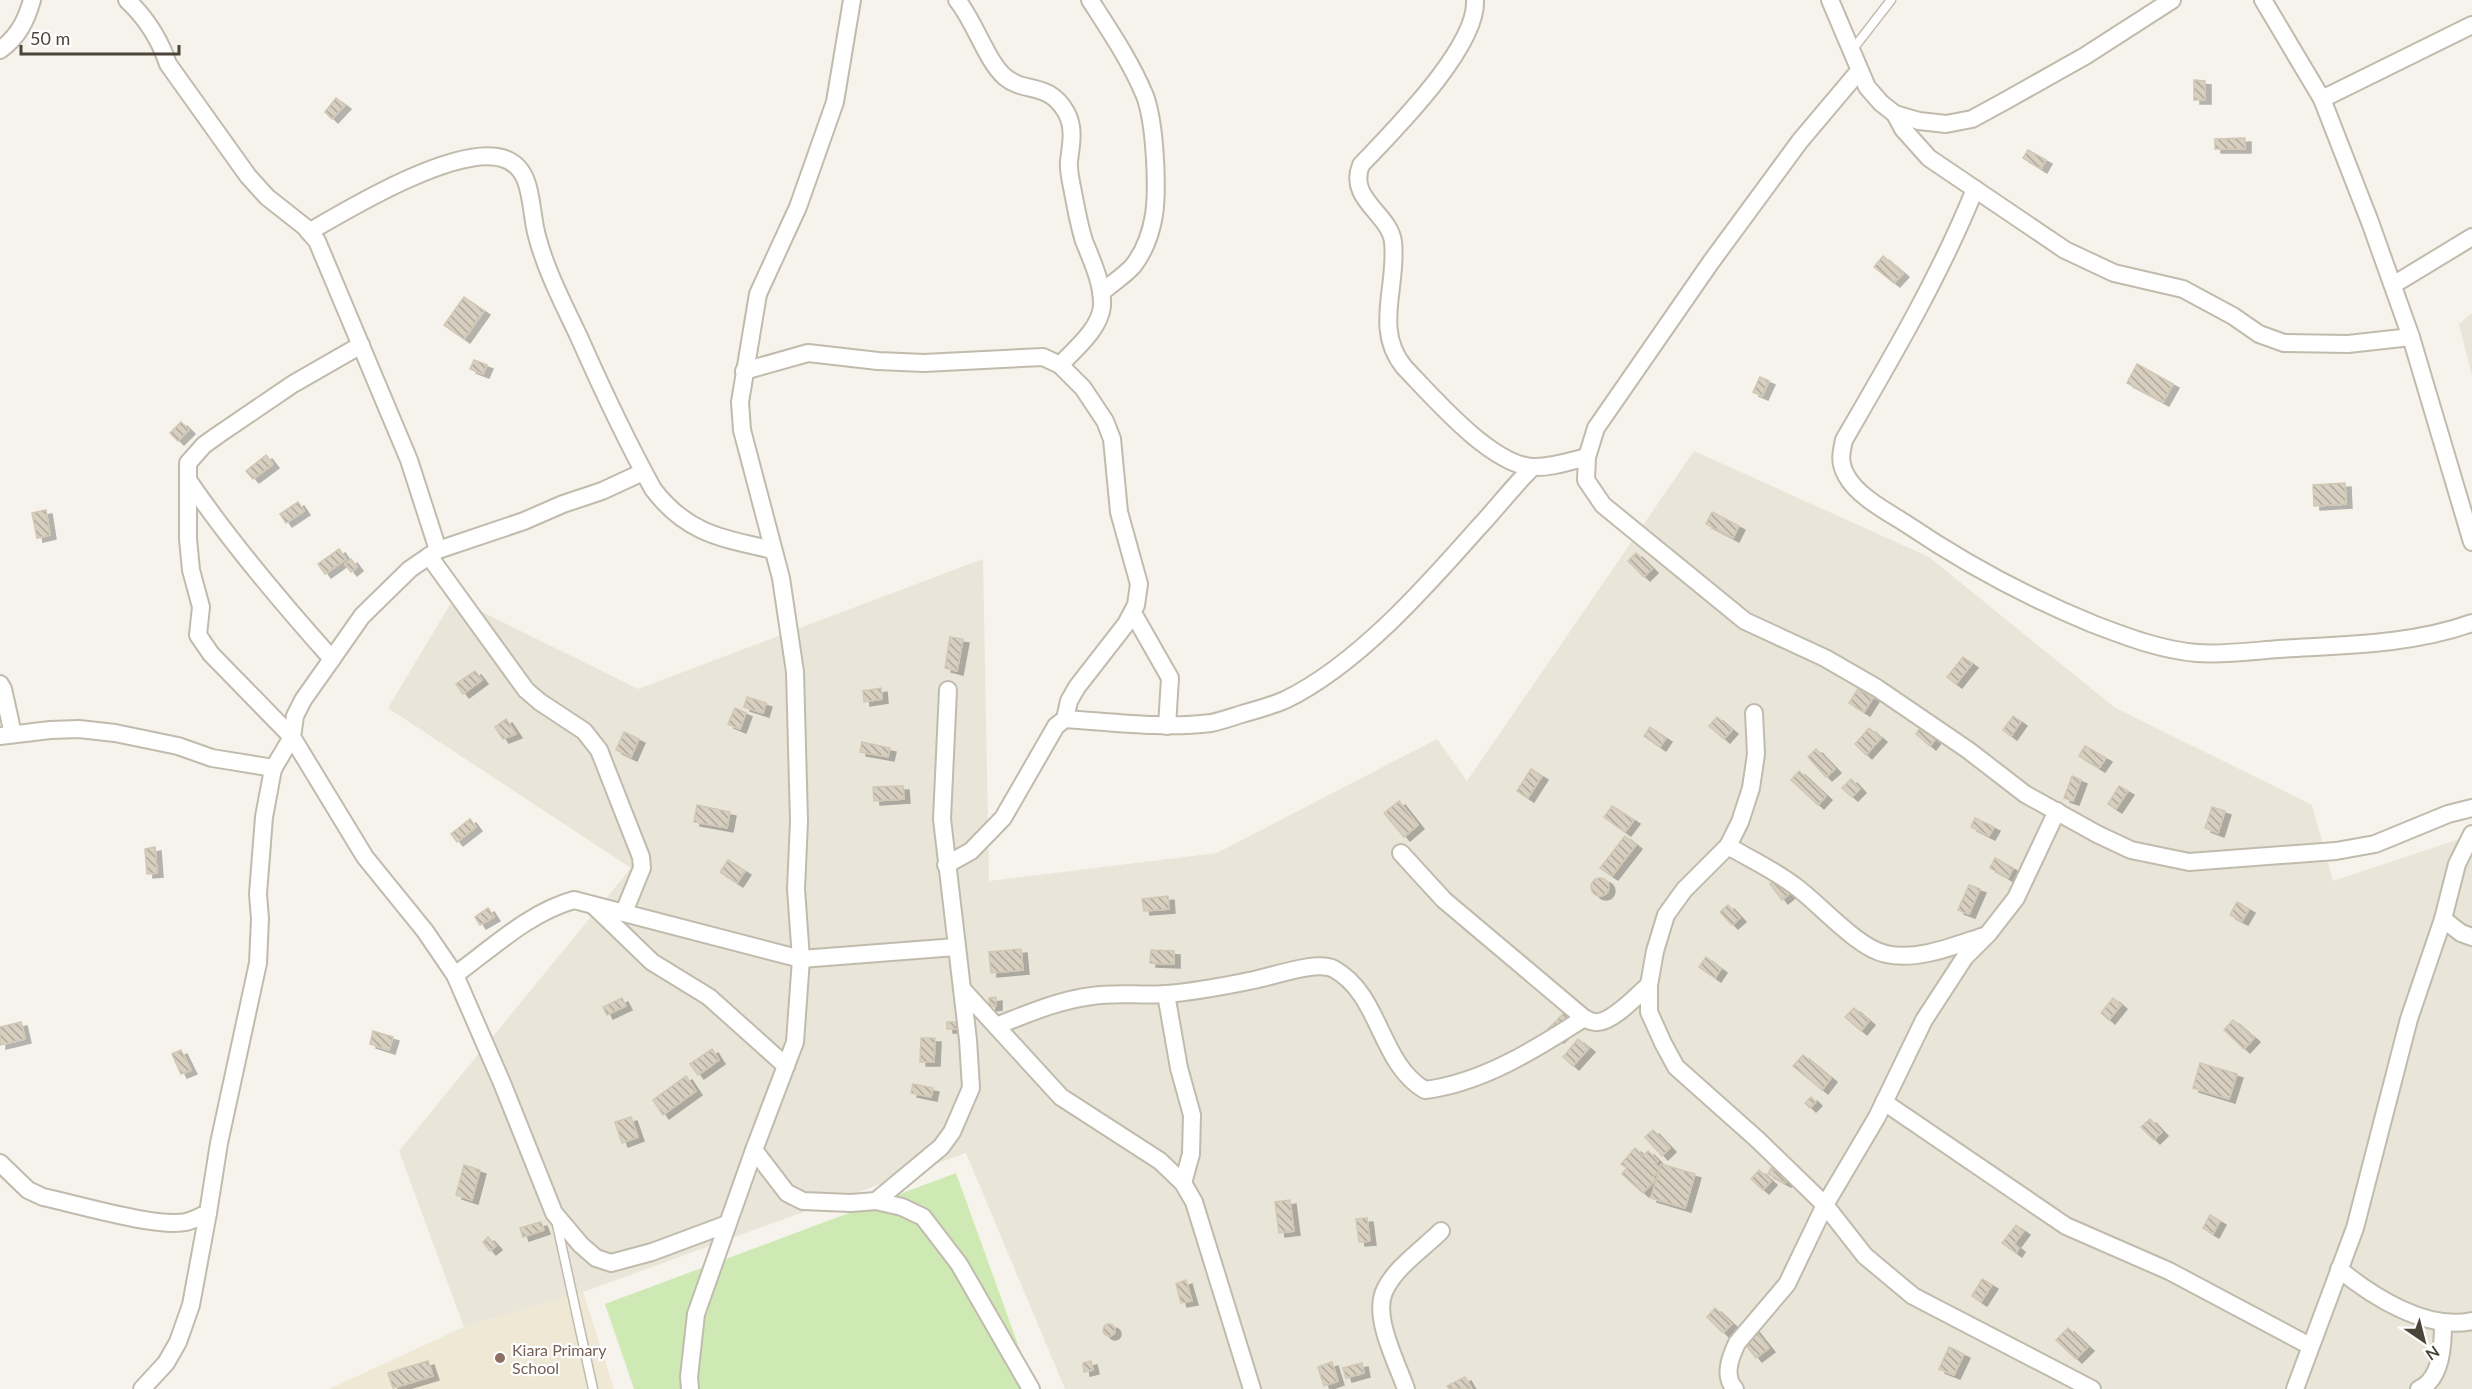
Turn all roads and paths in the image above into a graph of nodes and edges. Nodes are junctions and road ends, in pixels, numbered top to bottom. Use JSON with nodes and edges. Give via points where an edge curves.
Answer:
{"nodes":[{"id":1,"x":32,"y":0,"type":"edge"},
{"id":2,"x":127,"y":0,"type":"edge"},
{"id":3,"x":852,"y":0,"type":"edge"},
{"id":4,"x":957,"y":0,"type":"edge"},
{"id":5,"x":1090,"y":0,"type":"edge"},
{"id":6,"x":1475,"y":0,"type":"edge"},
{"id":7,"x":1830,"y":0,"type":"edge"},
{"id":8,"x":1891,"y":0,"type":"edge"},
{"id":9,"x":2172,"y":0,"type":"edge"},
{"id":10,"x":2263,"y":0,"type":"edge"},
{"id":11,"x":2472,"y":25,"type":"edge"},
{"id":12,"x":0,"y":50,"type":"edge"},
{"id":13,"x":1853,"y":50,"type":"junction"},
{"id":14,"x":1859,"y":71,"type":"junction"},
{"id":15,"x":2322,"y":99,"type":"junction"},
{"id":16,"x":1895,"y":114,"type":"junction"},
{"id":17,"x":1975,"y":189,"type":"junction"},
{"id":18,"x":309,"y":231,"type":"junction"},
{"id":19,"x":2472,"y":237,"type":"edge"},
{"id":20,"x":2393,"y":285,"type":"junction"},
{"id":21,"x":1101,"y":293,"type":"junction"},
{"id":22,"x":2411,"y":337,"type":"junction"},
{"id":23,"x":361,"y":345,"type":"junction"},
{"id":24,"x":1060,"y":365,"type":"junction"},
{"id":25,"x":744,"y":371,"type":"junction"},
{"id":26,"x":1587,"y":457,"type":"junction"},
{"id":27,"x":1533,"y":467,"type":"junction"},
{"id":28,"x":643,"y":472,"type":"junction"},
{"id":29,"x":188,"y":480,"type":"junction"},
{"id":30,"x":2472,"y":542,"type":"edge"},
{"id":31,"x":773,"y":550,"type":"junction"},
{"id":32,"x":434,"y":553,"type":"junction"},
{"id":33,"x":1133,"y":613,"type":"junction"},
{"id":34,"x":2472,"y":623,"type":"edge"},
{"id":35,"x":332,"y":659,"type":"junction"},
{"id":36,"x":0,"y":684,"type":"edge"},
{"id":37,"x":948,"y":690,"type":"dead end"},
{"id":38,"x":1754,"y":713,"type":"dead end"},
{"id":39,"x":1065,"y":719,"type":"junction"},
{"id":40,"x":1167,"y":726,"type":"junction"},
{"id":41,"x":7,"y":735,"type":"edge"},
{"id":42,"x":292,"y":737,"type":"junction"},
{"id":43,"x":274,"y":768,"type":"junction"},
{"id":44,"x":2472,"y":808,"type":"edge"},
{"id":45,"x":2057,"y":811,"type":"junction"},
{"id":46,"x":2472,"y":834,"type":"edge"},
{"id":47,"x":1728,"y":846,"type":"junction"},
{"id":48,"x":1401,"y":853,"type":"dead end"},
{"id":49,"x":946,"y":865,"type":"junction"},
{"id":50,"x":594,"y":905,"type":"junction"},
{"id":51,"x":624,"y":912,"type":"junction"},
{"id":52,"x":2443,"y":919,"type":"junction"},
{"id":53,"x":1988,"y":934,"type":"junction"},
{"id":54,"x":2472,"y":937,"type":"edge"},
{"id":55,"x":956,"y":947,"type":"junction"},
{"id":56,"x":801,"y":959,"type":"junction"},
{"id":57,"x":455,"y":975,"type":"junction"},
{"id":58,"x":1649,"y":985,"type":"junction"},
{"id":59,"x":963,"y":990,"type":"junction"},
{"id":60,"x":1166,"y":994,"type":"junction"},
{"id":61,"x":1584,"y":1018,"type":"junction"},
{"id":62,"x":996,"y":1026,"type":"junction"},
{"id":63,"x":786,"y":1066,"type":"junction"},
{"id":64,"x":1884,"y":1102,"type":"junction"},
{"id":65,"x":754,"y":1150,"type":"junction"},
{"id":66,"x":0,"y":1163,"type":"edge"},
{"id":67,"x":1184,"y":1183,"type":"junction"},
{"id":68,"x":876,"y":1201,"type":"junction"},
{"id":69,"x":1825,"y":1205,"type":"junction"},
{"id":70,"x":208,"y":1213,"type":"junction"},
{"id":71,"x":554,"y":1213,"type":"junction"},
{"id":72,"x":727,"y":1224,"type":"junction"},
{"id":73,"x":1441,"y":1231,"type":"dead end"},
{"id":74,"x":2339,"y":1269,"type":"junction"},
{"id":75,"x":2472,"y":1321,"type":"edge"},
{"id":76,"x":2443,"y":1323,"type":"junction"},
{"id":77,"x":2310,"y":1346,"type":"junction"},
{"id":78,"x":1730,"y":1387,"type":"edge"},
{"id":79,"x":142,"y":1389,"type":"edge"},
{"id":80,"x":593,"y":1389,"type":"edge"},
{"id":81,"x":690,"y":1389,"type":"edge"},
{"id":82,"x":1031,"y":1389,"type":"edge"},
{"id":83,"x":1252,"y":1389,"type":"edge"},
{"id":84,"x":1406,"y":1389,"type":"edge"},
{"id":85,"x":2092,"y":1389,"type":"edge"},
{"id":86,"x":2295,"y":1389,"type":"edge"},
{"id":87,"x":2419,"y":1389,"type":"edge"}],
"edges":[{"from":1,"to":12,"type":"street","via":[[16,36]]},
{"from":2,"to":18,"type":"street","via":[[139,12],[173,72],[248,176]]},
{"from":3,"to":25,"type":"street","via":[[835,102],[798,207],[758,294]]},
{"from":4,"to":21,"type":"street","via":[[1005,77],[1056,98],[1066,113],[1072,142],[1072,189]]},
{"from":5,"to":21,"type":"street","via":[[1122,50],[1145,98],[1155,194],[1146,243],[1132,266]]},
{"from":6,"to":27,"type":"street","via":[[1473,19],[1449,65],[1362,165],[1357,177],[1359,188],[1393,238],[1395,255],[1387,331],[1394,355],[1500,457]]},
{"from":7,"to":13,"type":"street"},
{"from":8,"to":13,"type":"lane"},
{"from":9,"to":16,"type":"street","via":[[2085,56],[1972,119],[1946,124]]},
{"from":10,"to":15,"type":"street"},
{"from":11,"to":15,"type":"street"},
{"from":13,"to":14,"type":"street"},
{"from":14,"to":16,"type":"street","via":[[1867,87]]},
{"from":14,"to":26,"type":"street","via":[[1800,141],[1705,271],[1596,428]]},
{"from":15,"to":20,"type":"street"},
{"from":16,"to":17,"type":"street","via":[[1929,158]]},
{"from":17,"to":22,"type":"street","via":[[2065,250],[2114,273],[2183,289],[2259,334],[2284,343],[2348,344]]},
{"from":17,"to":34,"type":"street","via":[[1958,232],[1844,440],[1840,460],[1846,477],[1858,490],[1925,537],[2051,607],[2165,648],[2199,653],[2371,643],[2446,632]]},
{"from":18,"to":23,"type":"street","via":[[317,241]]},
{"from":18,"to":28,"type":"street","via":[[427,170],[474,158],[501,157],[517,164],[527,181],[537,236],[548,267]]},
{"from":19,"to":20,"type":"street"},
{"from":20,"to":22,"type":"street"},
{"from":21,"to":24,"type":"street","via":[[1102,308],[1095,326]]},
{"from":22,"to":30,"type":"street"},
{"from":23,"to":29,"type":"street","via":[[293,384],[204,445],[188,463]]},
{"from":23,"to":32,"type":"street","via":[[409,460]]},
{"from":24,"to":25,"type":"street","via":[[1043,357],[924,363],[808,352]]},
{"from":24,"to":33,"type":"street","via":[[1083,388],[1112,439],[1119,512],[1139,584]]},
{"from":25,"to":31,"type":"street","via":[[742,430]]},
{"from":26,"to":27,"type":"street"},
{"from":26,"to":45,"type":"street","via":[[1586,480],[1603,505],[1745,621],[1825,658],[1877,688],[2025,794]]},
{"from":27,"to":40,"type":"street","via":[[1415,597],[1345,661],[1301,690],[1263,708],[1213,723]]},
{"from":28,"to":31,"type":"street","via":[[663,503],[686,522],[708,534]]},
{"from":28,"to":32,"type":"street"},
{"from":29,"to":35,"type":"street"},
{"from":29,"to":42,"type":"street","via":[[191,570],[201,607],[198,635],[211,654]]},
{"from":31,"to":56,"type":"street","via":[[795,672],[799,821],[796,889]]},
{"from":32,"to":35,"type":"street","via":[[384,593],[362,616]]},
{"from":32,"to":51,"type":"street","via":[[526,690],[584,731],[599,750],[642,861]]},
{"from":33,"to":39,"type":"street","via":[[1077,687]]},
{"from":33,"to":40,"type":"street","via":[[1170,678]]},
{"from":35,"to":42,"type":"street","via":[[303,700],[295,716]]},
{"from":36,"to":41,"type":"street"},
{"from":37,"to":49,"type":"street","via":[[942,819]]},
{"from":38,"to":47,"type":"street","via":[[1756,754],[1751,788]]},
{"from":39,"to":40,"type":"street"},
{"from":39,"to":49,"type":"street","via":[[1056,726],[1003,818],[971,851]]},
{"from":41,"to":43,"type":"street","via":[[79,729]]},
{"from":42,"to":43,"type":"street"},
{"from":42,"to":57,"type":"street","via":[[365,857],[426,931]]},
{"from":43,"to":70,"type":"street","via":[[260,857],[258,963]]},
{"from":44,"to":45,"type":"street","via":[[2374,844],[2326,852],[2189,862],[2131,850]]},
{"from":45,"to":53,"type":"street","via":[[2016,898]]},
{"from":46,"to":52,"type":"street","via":[[2457,864]]},
{"from":47,"to":53,"type":"street","via":[[1792,884],[1864,945],[1885,954],[1928,953]]},
{"from":47,"to":58,"type":"street","via":[[1684,890],[1666,915]]},
{"from":48,"to":61,"type":"street","via":[[1444,900]]},
{"from":49,"to":55,"type":"street"},
{"from":50,"to":51,"type":"street"},
{"from":50,"to":57,"type":"street","via":[[574,900],[556,905]]},
{"from":50,"to":63,"type":"street","via":[[652,962],[709,997]]},
{"from":51,"to":56,"type":"street"},
{"from":52,"to":54,"type":"street"},
{"from":52,"to":74,"type":"street","via":[[2409,1019],[2355,1228]]},
{"from":53,"to":64,"type":"street","via":[[1943,987]]},
{"from":55,"to":56,"type":"street"},
{"from":55,"to":59,"type":"street"},
{"from":56,"to":63,"type":"street","via":[[795,1042]]},
{"from":57,"to":71,"type":"street"},
{"from":58,"to":61,"type":"street","via":[[1603,1021],[1595,1023]]},
{"from":58,"to":69,"type":"street","via":[[1649,1012],[1676,1067]]},
{"from":59,"to":62,"type":"street"},
{"from":59,"to":68,"type":"street","via":[[969,1096],[952,1132],[940,1147]]},
{"from":60,"to":61,"type":"street","via":[[1319,965],[1333,968],[1351,982],[1372,1012],[1405,1075],[1425,1090],[1490,1070],[1529,1052]]},
{"from":60,"to":62,"type":"street","via":[[1091,996],[1043,1008]]},
{"from":60,"to":67,"type":"street","via":[[1192,1115],[1191,1154]]},
{"from":62,"to":67,"type":"street","via":[[1061,1097],[1160,1161]]},
{"from":63,"to":65,"type":"street"},
{"from":64,"to":69,"type":"street"},
{"from":64,"to":77,"type":"street","via":[[2066,1226],[2169,1271]]},
{"from":65,"to":68,"type":"street","via":[[787,1193],[803,1200]]},
{"from":65,"to":72,"type":"street"},
{"from":66,"to":70,"type":"street","via":[[28,1190],[43,1197],[173,1222],[187,1222]]},
{"from":67,"to":83,"type":"street","via":[[1194,1202]]},
{"from":68,"to":82,"type":"street","via":[[923,1217],[936,1232],[959,1264]]},
{"from":69,"to":78,"type":"street","via":[[1786,1284],[1737,1343],[1727,1376]]},
{"from":69,"to":85,"type":"street","via":[[1865,1257],[1913,1296]]},
{"from":70,"to":79,"type":"street","via":[[191,1305],[178,1342],[166,1363]]},
{"from":71,"to":72,"type":"street","via":[[581,1245],[596,1258],[611,1263]]},
{"from":71,"to":80,"type":"lane"},
{"from":72,"to":81,"type":"street","via":[[696,1314]]},
{"from":73,"to":84,"type":"street","via":[[1400,1270],[1384,1292],[1384,1330]]},
{"from":74,"to":76,"type":"street","via":[[2391,1304]]},
{"from":74,"to":77,"type":"street"},
{"from":75,"to":76,"type":"street"},
{"from":76,"to":87,"type":"street","via":[[2438,1367],[2430,1381]]},
{"from":77,"to":86,"type":"street"}]}
